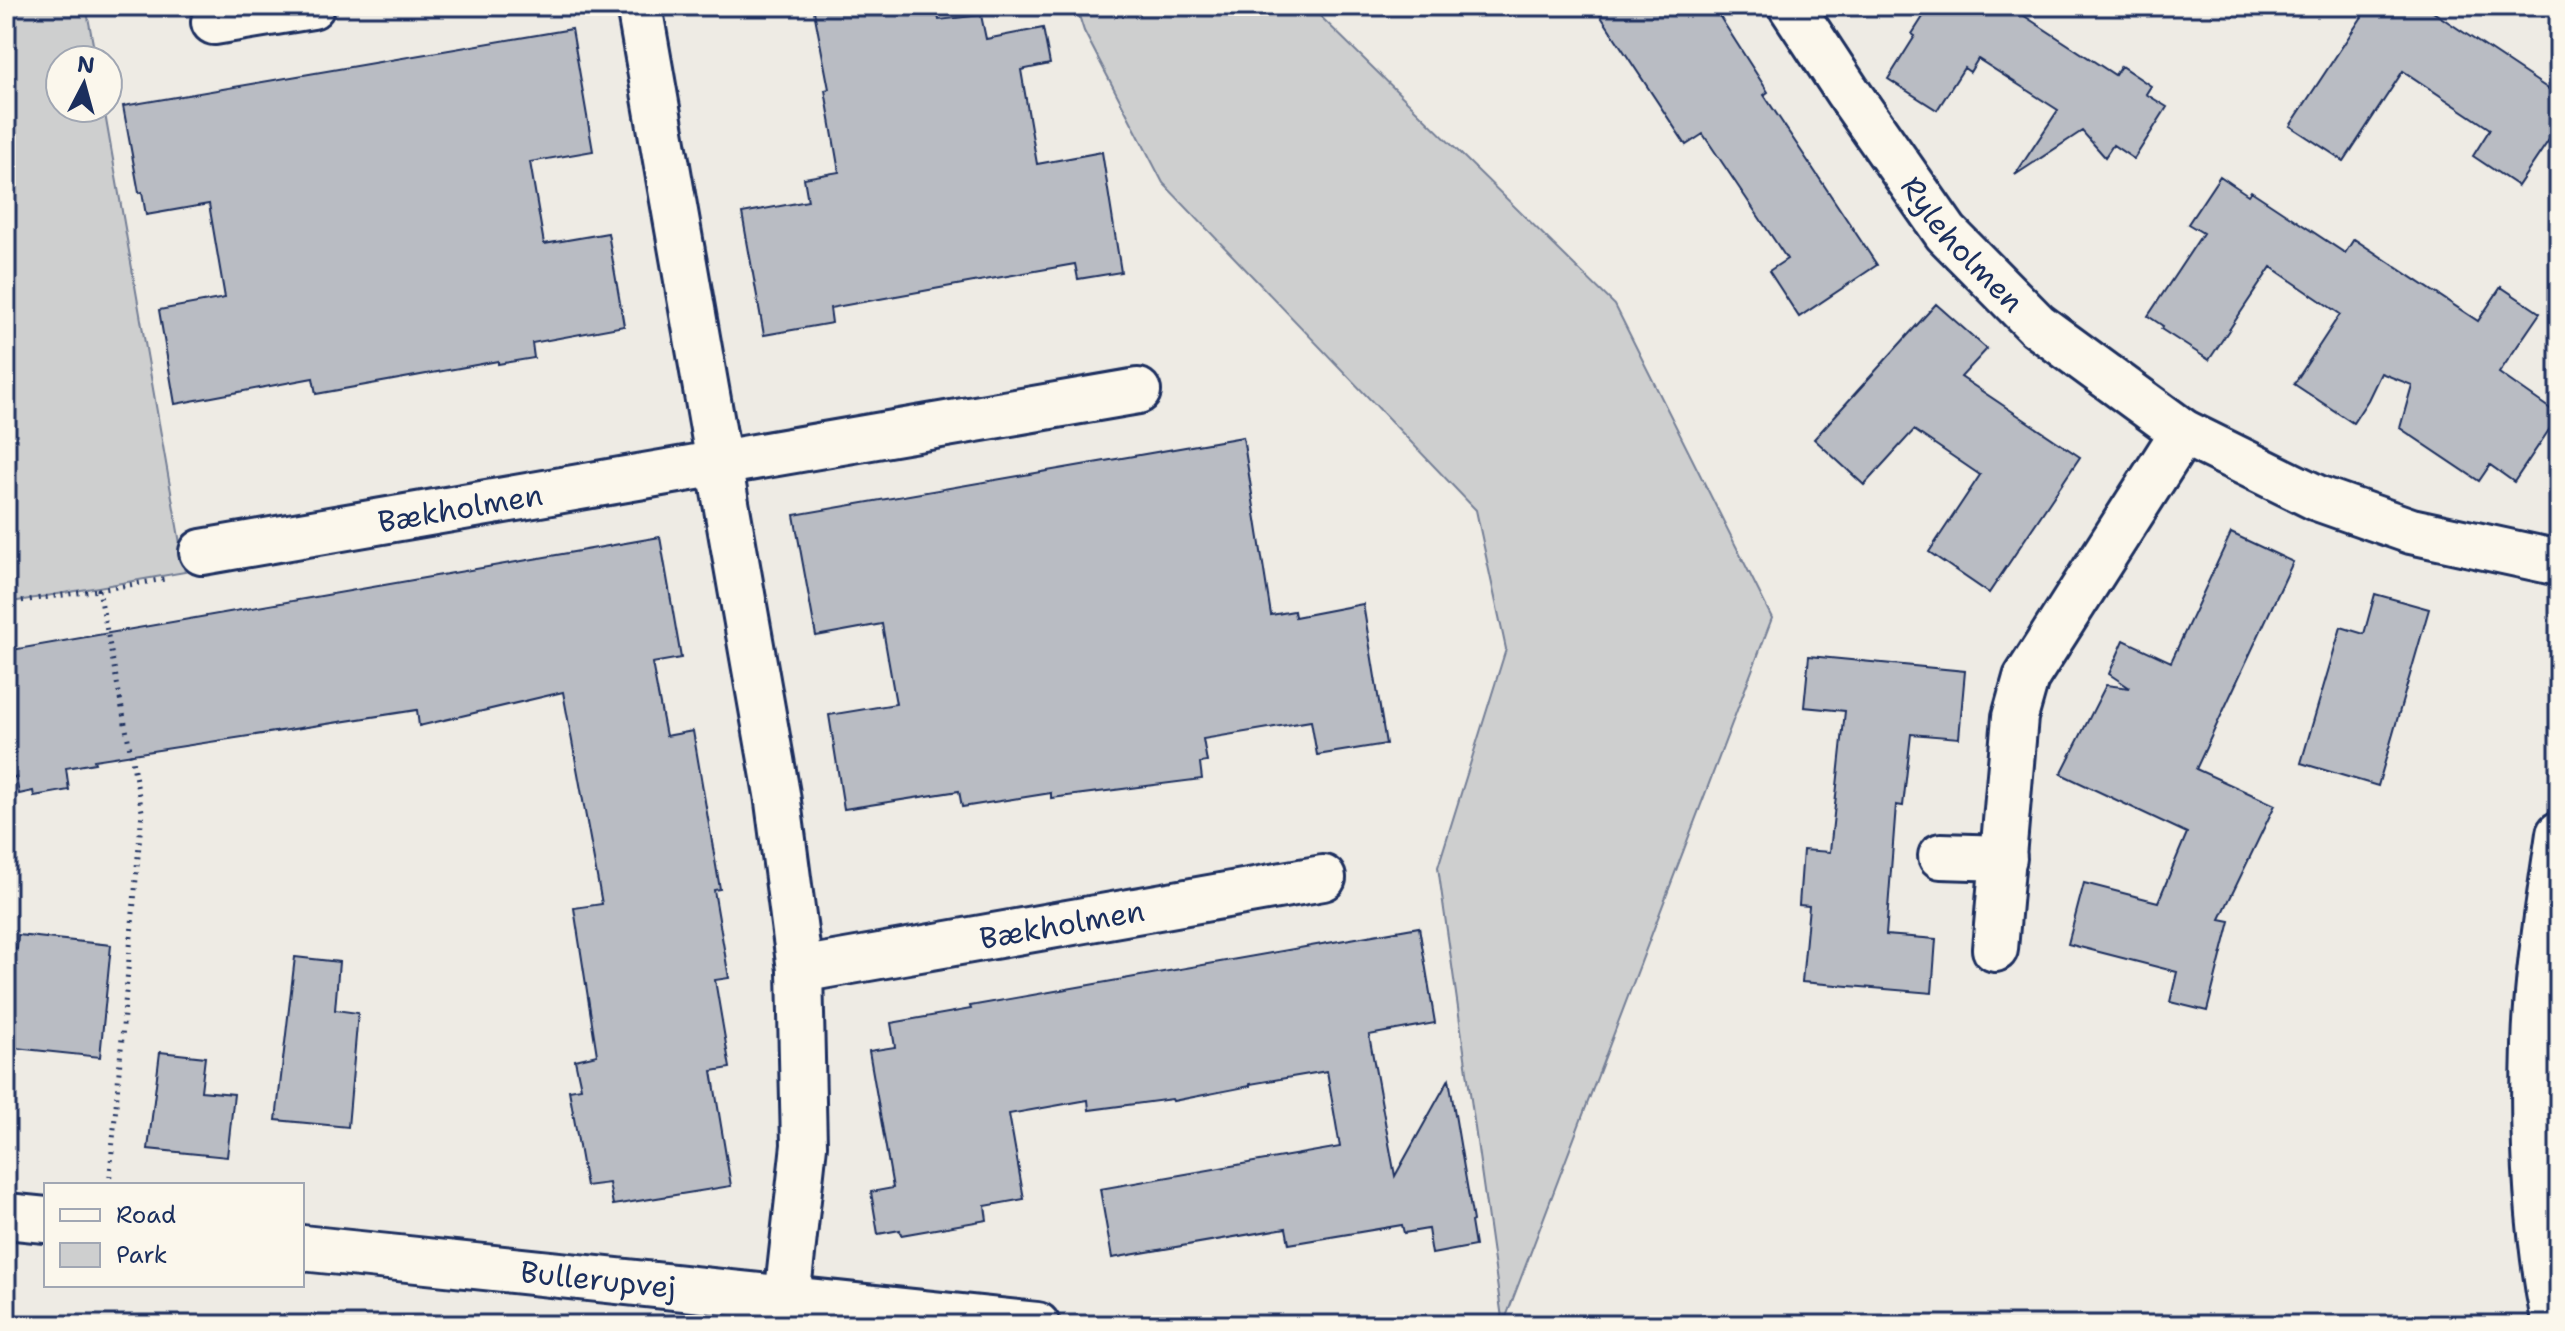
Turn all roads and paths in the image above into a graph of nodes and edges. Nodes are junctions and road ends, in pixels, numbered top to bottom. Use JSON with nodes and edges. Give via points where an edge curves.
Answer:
{"nodes":[{"id":1,"x":312,"y":6,"type":"edge"},
{"id":2,"x":639,"y":6,"type":"edge"},
{"id":3,"x":1791,"y":6,"type":"edge"},
{"id":4,"x":214,"y":22,"type":"dead end"},
{"id":5,"x":1138,"y":391,"type":"dead end"},
{"id":6,"x":2183,"y":432,"type":"junction"},
{"id":7,"x":720,"y":462,"type":"junction"},
{"id":8,"x":202,"y":552,"type":"joint"},
{"id":9,"x":2559,"y":563,"type":"edge"},
{"id":10,"x":99,"y":590,"type":"junction"},
{"id":11,"x":6,"y":603,"type":"edge"},
{"id":12,"x":2559,"y":834,"type":"edge"},
{"id":13,"x":1941,"y":856,"type":"dead end"},
{"id":14,"x":2004,"y":858,"type":"junction"},
{"id":15,"x":1323,"y":878,"type":"dead end"},
{"id":16,"x":1995,"y":949,"type":"dead end"},
{"id":17,"x":800,"y":970,"type":"junction"},
{"id":18,"x":109,"y":1183,"type":"edge"},
{"id":19,"x":6,"y":1216,"type":"edge"},
{"id":20,"x":44,"y":1220,"type":"edge"},
{"id":21,"x":304,"y":1248,"type":"edge"},
{"id":22,"x":787,"y":1299,"type":"junction"},
{"id":23,"x":1037,"y":1325,"type":"edge"},
{"id":24,"x":2555,"y":1325,"type":"edge"}],
"edges":[{"from":1,"to":4,"type":"street"},
{"from":2,"to":7,"type":"street"},
{"from":3,"to":6,"type":"street","name":"Ryleholmen","via":[[1946,233],[2037,325]]},
{"from":5,"to":7,"type":"street","name":"Bækholmen"},
{"from":6,"to":9,"type":"street","name":"Ryleholmen","via":[[2317,498],[2411,531]]},
{"from":6,"to":14,"type":"street","via":[[2026,678],[2015,717]]},
{"from":7,"to":8,"type":"street","name":"Bækholmen"},
{"from":7,"to":17,"type":"street","via":[[777,794]]},
{"from":8,"to":10,"type":"path","via":[[194,575]]},
{"from":10,"to":11,"type":"path"},
{"from":10,"to":18,"type":"path","via":[[142,811]]},
{"from":12,"to":24,"type":"street","via":[[2535,1046],[2537,1186]]},
{"from":13,"to":14,"type":"street"},
{"from":14,"to":16,"type":"street"},
{"from":15,"to":17,"type":"street","name":"Bækholmen"},
{"from":17,"to":22,"type":"street","via":[[804,1145]]},
{"from":19,"to":20,"type":"street"},
{"from":21,"to":22,"type":"street","name":"Bullerupvej"},
{"from":22,"to":23,"type":"street","name":"Bullerupvej"}]}
